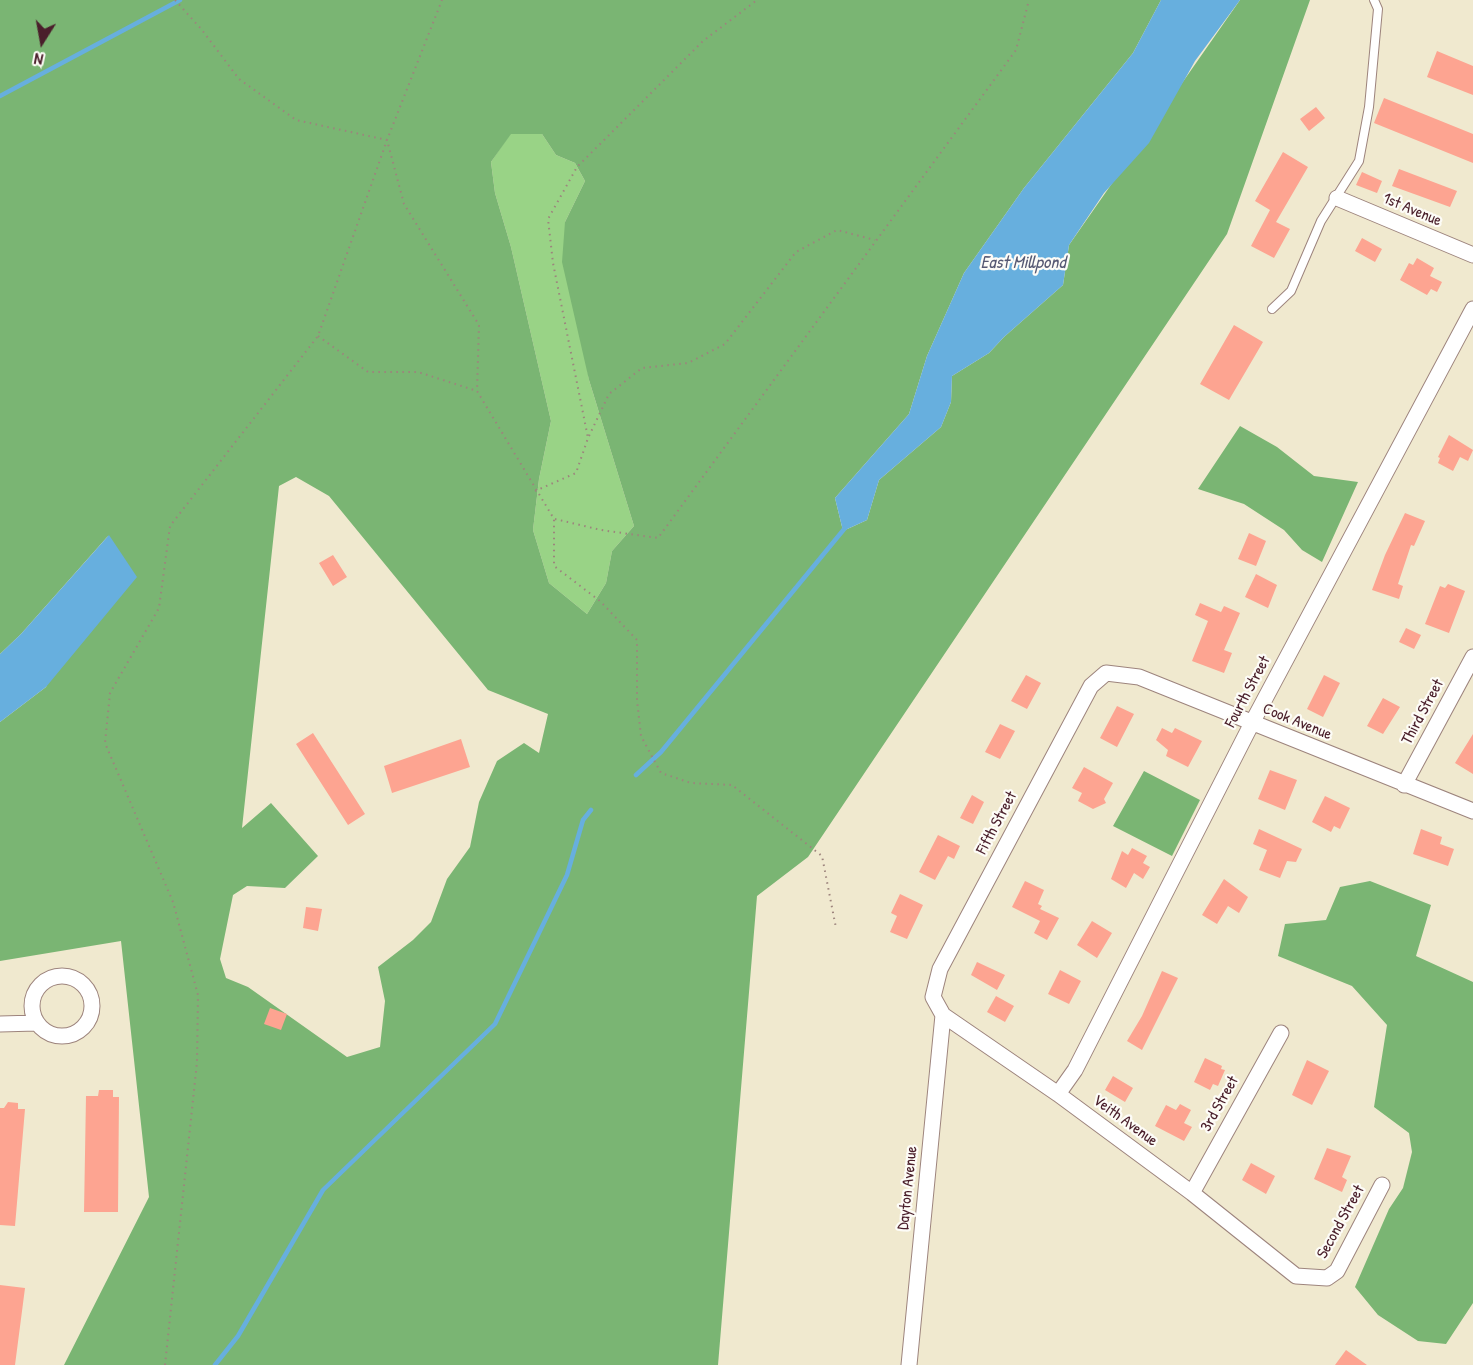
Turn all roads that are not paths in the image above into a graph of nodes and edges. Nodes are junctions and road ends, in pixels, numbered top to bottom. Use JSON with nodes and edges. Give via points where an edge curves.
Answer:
{"nodes":[{"id":1,"x":1374,"y":0,"type":"edge"},
{"id":2,"x":1337,"y":198,"type":"junction"},
{"id":3,"x":1473,"y":255,"type":"edge"},
{"id":4,"x":1272,"y":309,"type":"dead end"},
{"id":5,"x":1473,"y":309,"type":"edge"},
{"id":6,"x":1473,"y":657,"type":"edge"},
{"id":7,"x":1106,"y":673,"type":"joint"},
{"id":8,"x":1252,"y":723,"type":"junction"},
{"id":9,"x":1404,"y":785,"type":"junction"},
{"id":10,"x":1473,"y":811,"type":"edge"},
{"id":11,"x":933,"y":997,"type":"joint"},
{"id":12,"x":943,"y":1015,"type":"junction"},
{"id":13,"x":36,"y":1023,"type":"junction"},
{"id":14,"x":0,"y":1024,"type":"edge"},
{"id":15,"x":1281,"y":1033,"type":"dead end"},
{"id":16,"x":1059,"y":1094,"type":"junction"},
{"id":17,"x":1382,"y":1185,"type":"dead end"},
{"id":18,"x":1192,"y":1193,"type":"junction"},
{"id":19,"x":1296,"y":1276,"type":"joint"},
{"id":20,"x":909,"y":1365,"type":"edge"}],
"edges":[{"from":1,"to":2,"type":"lane","via":[[1378,9],[1369,107],[1359,161]]},
{"from":2,"to":3,"type":"street","name":"1st Avenue"},
{"from":2,"to":4,"type":"lane","via":[[1321,221],[1291,291]]},
{"from":5,"to":8,"type":"street","name":"Fourth Street"},
{"from":6,"to":9,"type":"street","name":"Third Street"},
{"from":7,"to":8,"type":"street","name":"Cook Avenue","via":[[1139,677]]},
{"from":7,"to":11,"type":"street","name":"Fifth Street","via":[[1090,686],[940,969]]},
{"from":8,"to":9,"type":"street","name":"Cook Avenue"},
{"from":8,"to":16,"type":"street","name":"Fourth Street","via":[[1075,1070]]},
{"from":9,"to":10,"type":"street","name":"Cook Avenue"},
{"from":11,"to":12,"type":"street","name":"Veith Avenue"},
{"from":12,"to":16,"type":"street","name":"Veith Avenue"},
{"from":12,"to":20,"type":"street","name":"Dayton Avenue"},
{"from":13,"to":13,"type":"street","via":[[31,1005],[45,980],[73,978],[88,990],[92,1011],[82,1029],[63,1036],[53,1035]]},
{"from":13,"to":14,"type":"street"},
{"from":15,"to":18,"type":"street","name":"3rd Street"},
{"from":16,"to":18,"type":"street","name":"Veith Avenue"},
{"from":17,"to":19,"type":"street","name":"Second Street","via":[[1337,1270],[1327,1278]]},
{"from":18,"to":19,"type":"street","name":"Veith Avenue"}]}
